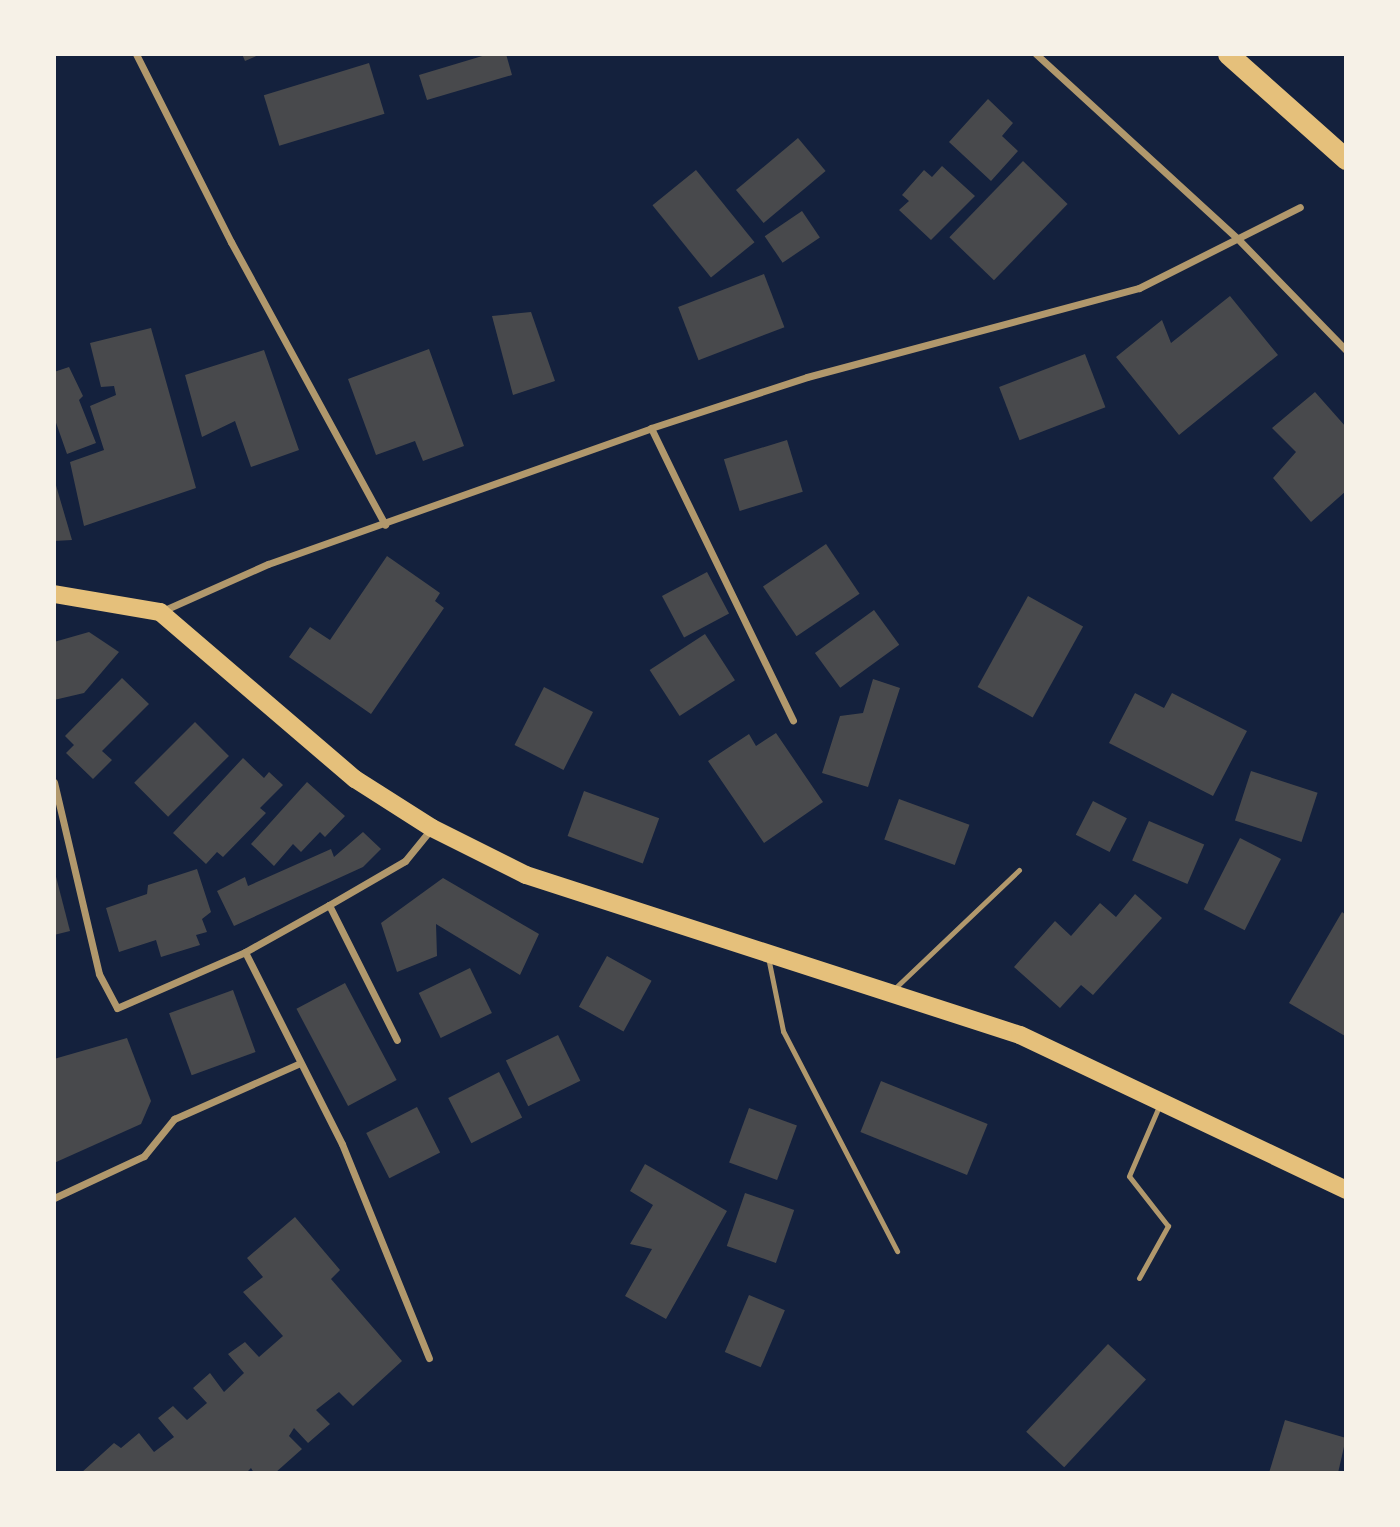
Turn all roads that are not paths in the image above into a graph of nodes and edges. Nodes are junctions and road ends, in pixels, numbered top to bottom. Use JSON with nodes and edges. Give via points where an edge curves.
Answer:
{"nodes":[{"id":1,"x":136,"y":54,"type":"edge"},
{"id":2,"x":1037,"y":54,"type":"edge"},
{"id":3,"x":1228,"y":54,"type":"edge"},
{"id":4,"x":1346,"y":159,"type":"edge"},
{"id":5,"x":1300,"y":208,"type":"dead end"},
{"id":6,"x":1237,"y":238,"type":"junction"},
{"id":7,"x":1346,"y":351,"type":"edge"},
{"id":8,"x":651,"y":428,"type":"junction"},
{"id":9,"x":385,"y":525,"type":"junction"},
{"id":10,"x":54,"y":594,"type":"edge"},
{"id":11,"x":160,"y":612,"type":"junction"},
{"id":12,"x":793,"y":720,"type":"dead end"},
{"id":13,"x":54,"y":782,"type":"edge"},
{"id":14,"x":432,"y":828,"type":"junction"},
{"id":15,"x":1019,"y":870,"type":"dead end"},
{"id":16,"x":329,"y":905,"type":"junction"},
{"id":17,"x":766,"y":950,"type":"junction"},
{"id":18,"x":245,"y":952,"type":"junction"},
{"id":19,"x":891,"y":992,"type":"junction"},
{"id":20,"x":397,"y":1040,"type":"dead end"},
{"id":21,"x":298,"y":1064,"type":"junction"},
{"id":22,"x":1161,"y":1101,"type":"junction"},
{"id":23,"x":1346,"y":1190,"type":"edge"},
{"id":24,"x":54,"y":1198,"type":"edge"},
{"id":25,"x":897,"y":1251,"type":"dead end"},
{"id":26,"x":1139,"y":1278,"type":"dead end"},
{"id":27,"x":429,"y":1358,"type":"dead end"}],
"edges":[{"from":1,"to":9,"type":"street","via":[[231,242]]},
{"from":2,"to":6,"type":"street"},
{"from":3,"to":4,"type":"highway"},
{"from":5,"to":6,"type":"street"},
{"from":6,"to":7,"type":"street"},
{"from":6,"to":8,"type":"street","via":[[1139,288],[807,377]]},
{"from":8,"to":9,"type":"street"},
{"from":8,"to":12,"type":"street"},
{"from":9,"to":11,"type":"street","via":[[268,564]]},
{"from":10,"to":11,"type":"main road"},
{"from":11,"to":14,"type":"main road","via":[[355,779]]},
{"from":13,"to":18,"type":"street","via":[[99,974],[117,1008]]},
{"from":14,"to":16,"type":"street","via":[[405,861]]},
{"from":14,"to":17,"type":"main road","via":[[526,875]]},
{"from":15,"to":19,"type":"lane"},
{"from":16,"to":18,"type":"street"},
{"from":16,"to":20,"type":"street"},
{"from":17,"to":19,"type":"main road"},
{"from":17,"to":25,"type":"lane","via":[[783,1031]]},
{"from":18,"to":21,"type":"street"},
{"from":19,"to":22,"type":"main road","via":[[1020,1035]]},
{"from":21,"to":24,"type":"street","via":[[174,1119],[144,1156]]},
{"from":21,"to":27,"type":"street","via":[[342,1144]]},
{"from":22,"to":23,"type":"main road"},
{"from":22,"to":26,"type":"lane","via":[[1129,1176],[1168,1226]]}]}
